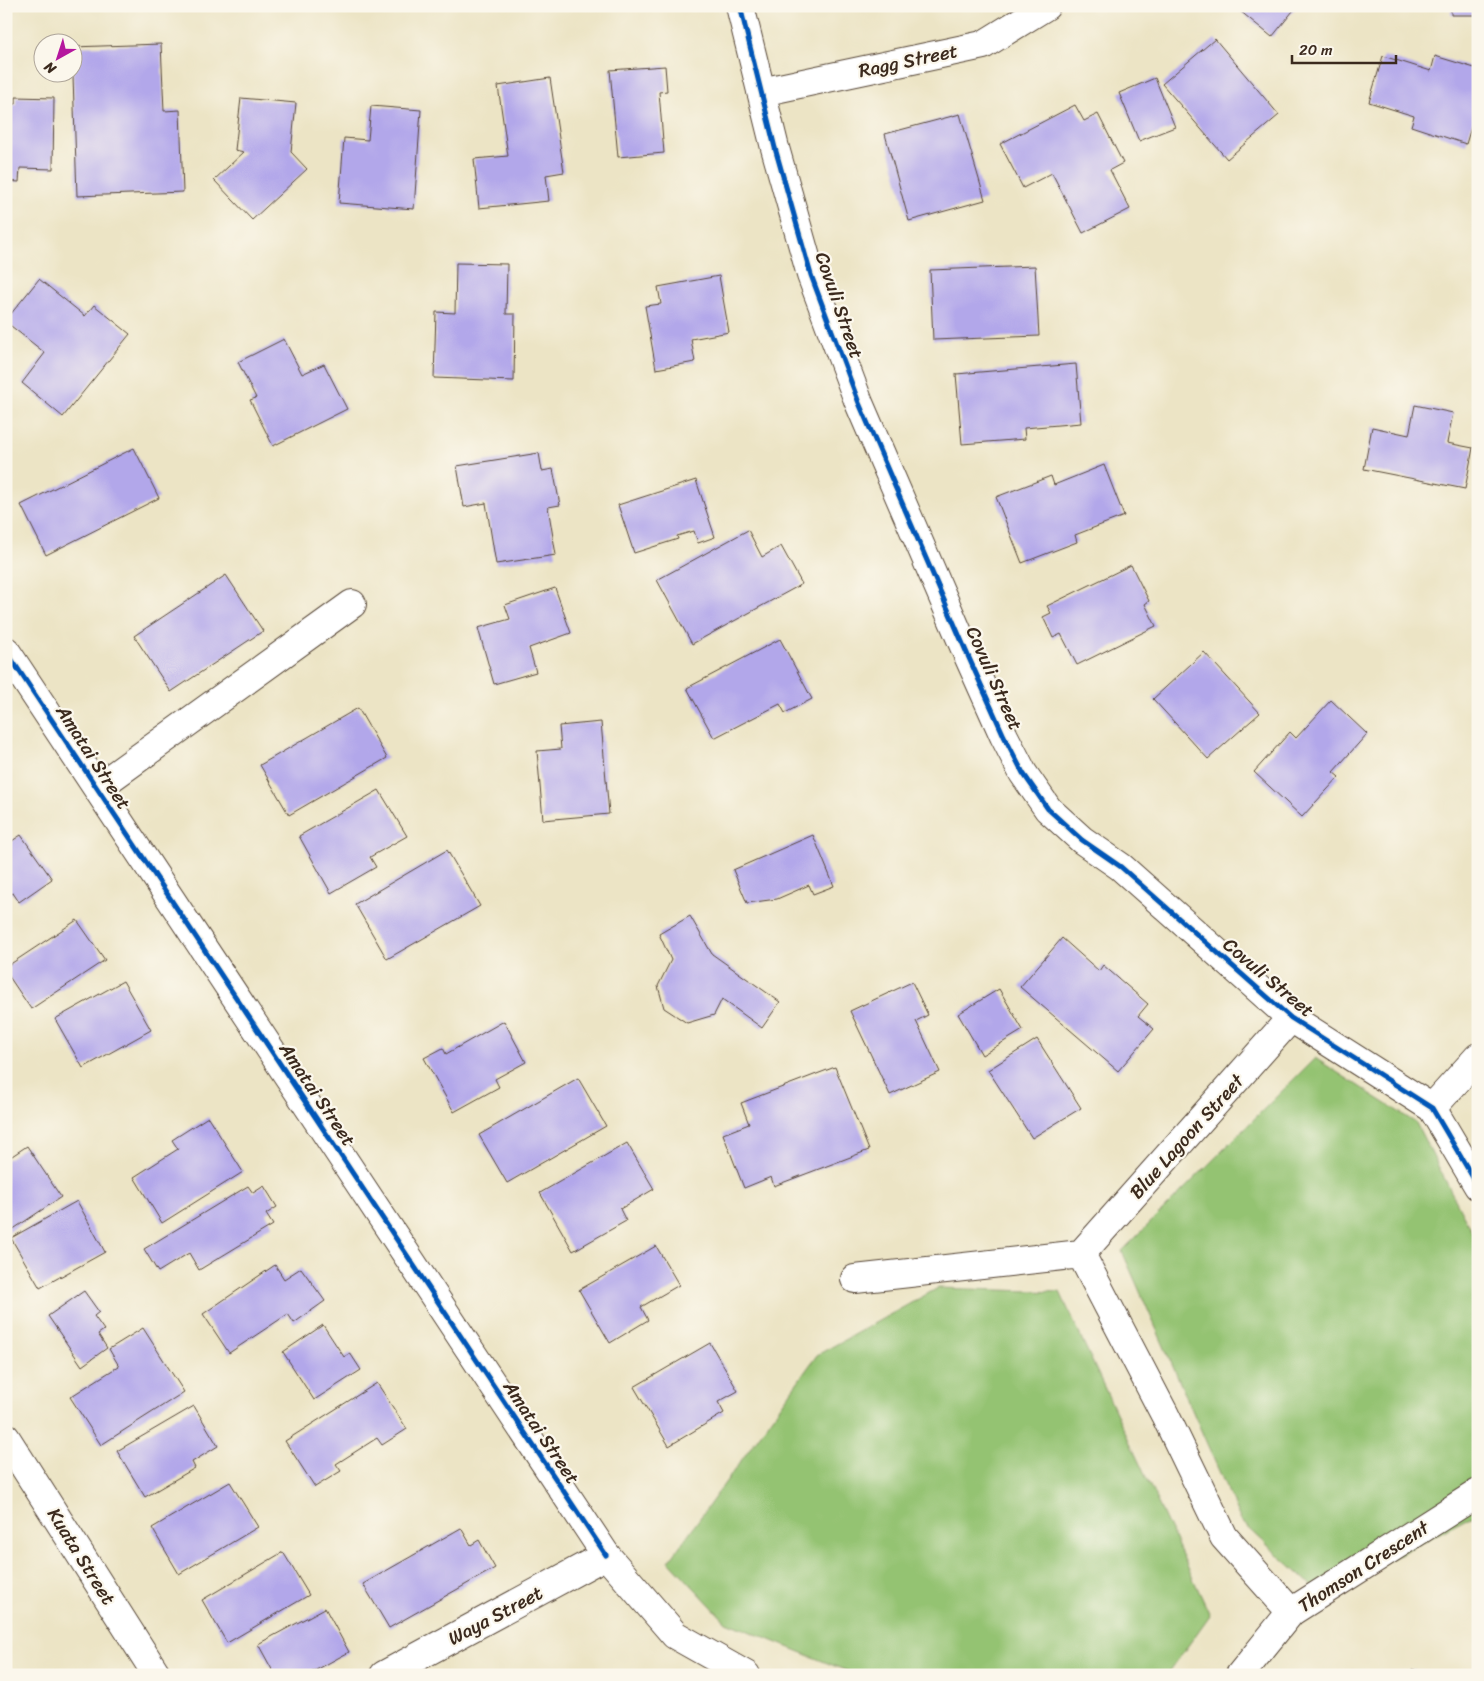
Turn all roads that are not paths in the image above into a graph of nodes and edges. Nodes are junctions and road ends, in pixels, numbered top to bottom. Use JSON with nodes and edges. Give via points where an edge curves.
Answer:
{"nodes":[{"id":1,"x":740,"y":6,"type":"edge"},
{"id":2,"x":1046,"y":6,"type":"edge"},
{"id":3,"x":762,"y":92,"type":"junction"},
{"id":4,"x":352,"y":604,"type":"dead end"},
{"id":5,"x":6,"y":650,"type":"edge"},
{"id":6,"x":97,"y":788,"type":"junction"},
{"id":7,"x":1291,"y":1018,"type":"junction"},
{"id":8,"x":1478,"y":1057,"type":"edge"},
{"id":9,"x":1432,"y":1108,"type":"junction"},
{"id":10,"x":1478,"y":1186,"type":"edge"},
{"id":11,"x":1081,"y":1254,"type":"junction"},
{"id":12,"x":855,"y":1279,"type":"dead end"},
{"id":13,"x":6,"y":1438,"type":"edge"},
{"id":14,"x":1478,"y":1493,"type":"edge"},
{"id":15,"x":606,"y":1555,"type":"junction"},
{"id":16,"x":1291,"y":1612,"type":"junction"},
{"id":17,"x":157,"y":1675,"type":"edge"},
{"id":18,"x":384,"y":1675,"type":"edge"},
{"id":19,"x":746,"y":1675,"type":"edge"},
{"id":20,"x":1240,"y":1675,"type":"edge"}],
"edges":[{"from":1,"to":3,"type":"street","name":"Covuli Street"},
{"from":2,"to":3,"type":"street","name":"Ragg Street","via":[[983,45]]},
{"from":3,"to":7,"type":"street","name":"Covuli Street","via":[[811,275],[859,403],[969,658],[1023,773],[1048,809],[1082,840],[1121,867]]},
{"from":4,"to":6,"type":"street"},
{"from":5,"to":6,"type":"street","name":"Amatai Street"},
{"from":6,"to":15,"type":"street","name":"Amatai Street"},
{"from":7,"to":9,"type":"street","name":"Covuli Street"},
{"from":7,"to":11,"type":"street","name":"Blue Lagoon Street"},
{"from":8,"to":9,"type":"street"},
{"from":9,"to":10,"type":"street","name":"Covuli Street"},
{"from":11,"to":12,"type":"street"},
{"from":11,"to":16,"type":"street","via":[[1224,1537]]},
{"from":13,"to":17,"type":"street","name":"Kuata Street"},
{"from":14,"to":16,"type":"street","name":"Thomson Crescent"},
{"from":15,"to":18,"type":"street","name":"Waya Street"},
{"from":15,"to":19,"type":"street","name":"Amatai Street","via":[[675,1635]]},
{"from":16,"to":20,"type":"street","name":"Thomson Crescent"}]}
